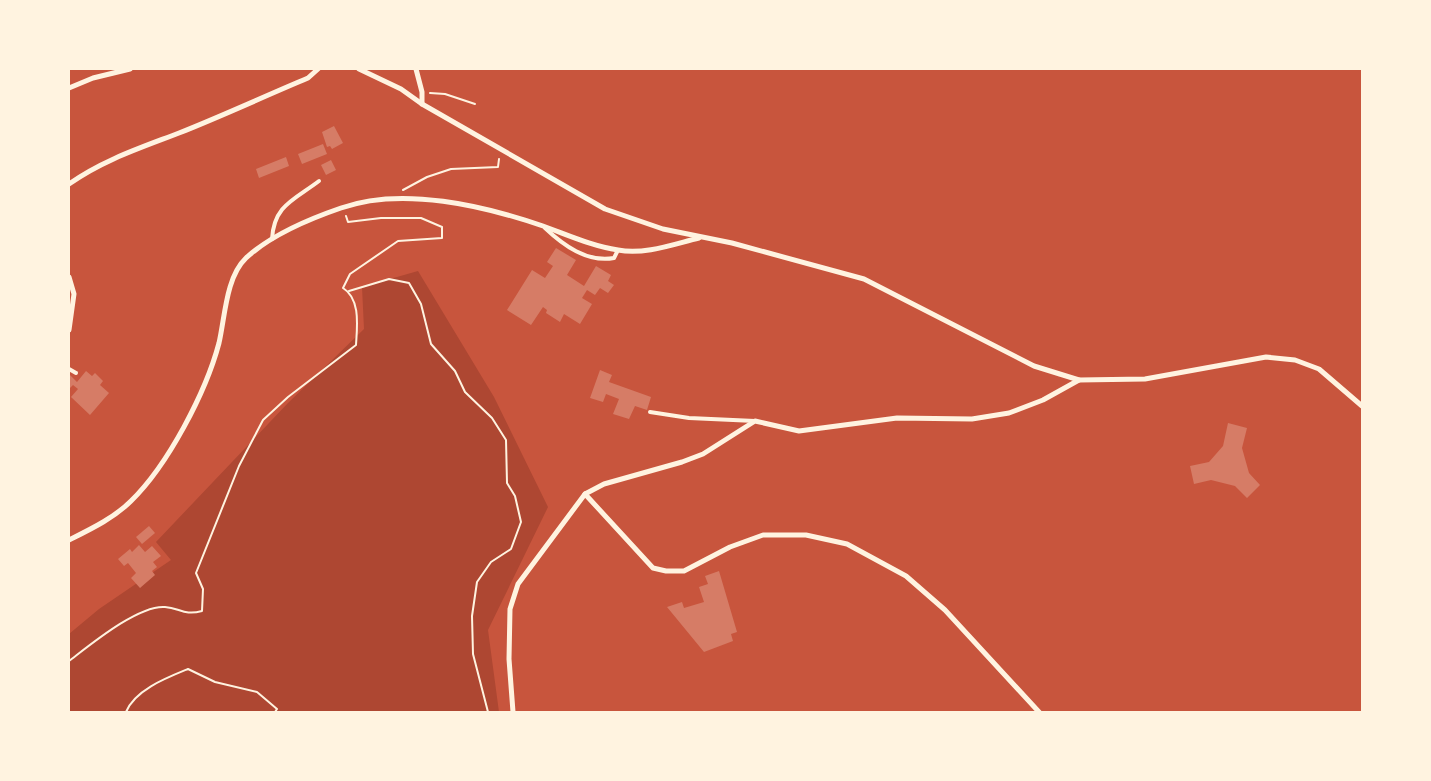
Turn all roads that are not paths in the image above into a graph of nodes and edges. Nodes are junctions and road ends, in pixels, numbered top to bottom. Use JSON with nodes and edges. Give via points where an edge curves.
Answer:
{"nodes":[{"id":1,"x":130,"y":69,"type":"edge"},
{"id":2,"x":318,"y":69,"type":"edge"},
{"id":3,"x":359,"y":69,"type":"edge"},
{"id":4,"x":416,"y":69,"type":"edge"},
{"id":5,"x":69,"y":88,"type":"edge"},
{"id":6,"x":422,"y":104,"type":"junction"},
{"id":7,"x":319,"y":181,"type":"dead end"},
{"id":8,"x":69,"y":184,"type":"edge"},
{"id":9,"x":544,"y":226,"type":"junction"},
{"id":10,"x":702,"y":237,"type":"junction"},
{"id":11,"x":272,"y":240,"type":"junction"},
{"id":12,"x":618,"y":250,"type":"junction"},
{"id":13,"x":69,"y":277,"type":"edge"},
{"id":14,"x":69,"y":330,"type":"edge"},
{"id":15,"x":69,"y":369,"type":"edge"},
{"id":16,"x":76,"y":374,"type":"dead end"},
{"id":17,"x":1079,"y":380,"type":"junction"},
{"id":18,"x":1362,"y":406,"type":"edge"},
{"id":19,"x":650,"y":412,"type":"dead end"},
{"id":20,"x":755,"y":421,"type":"junction"},
{"id":21,"x":585,"y":494,"type":"junction"},
{"id":22,"x":69,"y":540,"type":"edge"},
{"id":23,"x":513,"y":712,"type":"edge"},
{"id":24,"x":1039,"y":712,"type":"edge"}],
"edges":[{"from":1,"to":5,"type":"street"},
{"from":2,"to":8,"type":"street","via":[[308,78],[121,154],[88,170]]},
{"from":3,"to":6,"type":"street","via":[[401,89]]},
{"from":4,"to":6,"type":"street"},
{"from":6,"to":10,"type":"street","via":[[605,209],[663,229]]},
{"from":7,"to":11,"type":"lane","via":[[278,211]]},
{"from":9,"to":11,"type":"street","via":[[449,202],[383,200],[342,207]]},
{"from":9,"to":12,"type":"street"},
{"from":9,"to":12,"type":"lane","via":[[566,246],[589,257],[614,258]]},
{"from":10,"to":12,"type":"street","via":[[650,249]]},
{"from":10,"to":17,"type":"street","via":[[732,242],[864,279],[1034,366]]},
{"from":11,"to":22,"type":"street","via":[[246,258],[237,271],[217,349],[179,436],[132,500],[106,520]]},
{"from":13,"to":14,"type":"street","via":[[74,294]]},
{"from":15,"to":16,"type":"lane"},
{"from":17,"to":18,"type":"street","via":[[1145,379],[1266,357],[1295,360],[1319,369]]},
{"from":17,"to":20,"type":"street","via":[[1043,400],[1009,413],[972,419],[897,418],[799,432]]},
{"from":19,"to":20,"type":"lane","via":[[689,418]]},
{"from":20,"to":21,"type":"street","via":[[703,454],[604,484]]},
{"from":21,"to":23,"type":"street","via":[[518,584],[510,609]]},
{"from":21,"to":24,"type":"street","via":[[653,568],[666,571],[684,571],[730,547],[763,535],[806,535],[847,544],[906,576],[919,587],[945,610]]}]}
